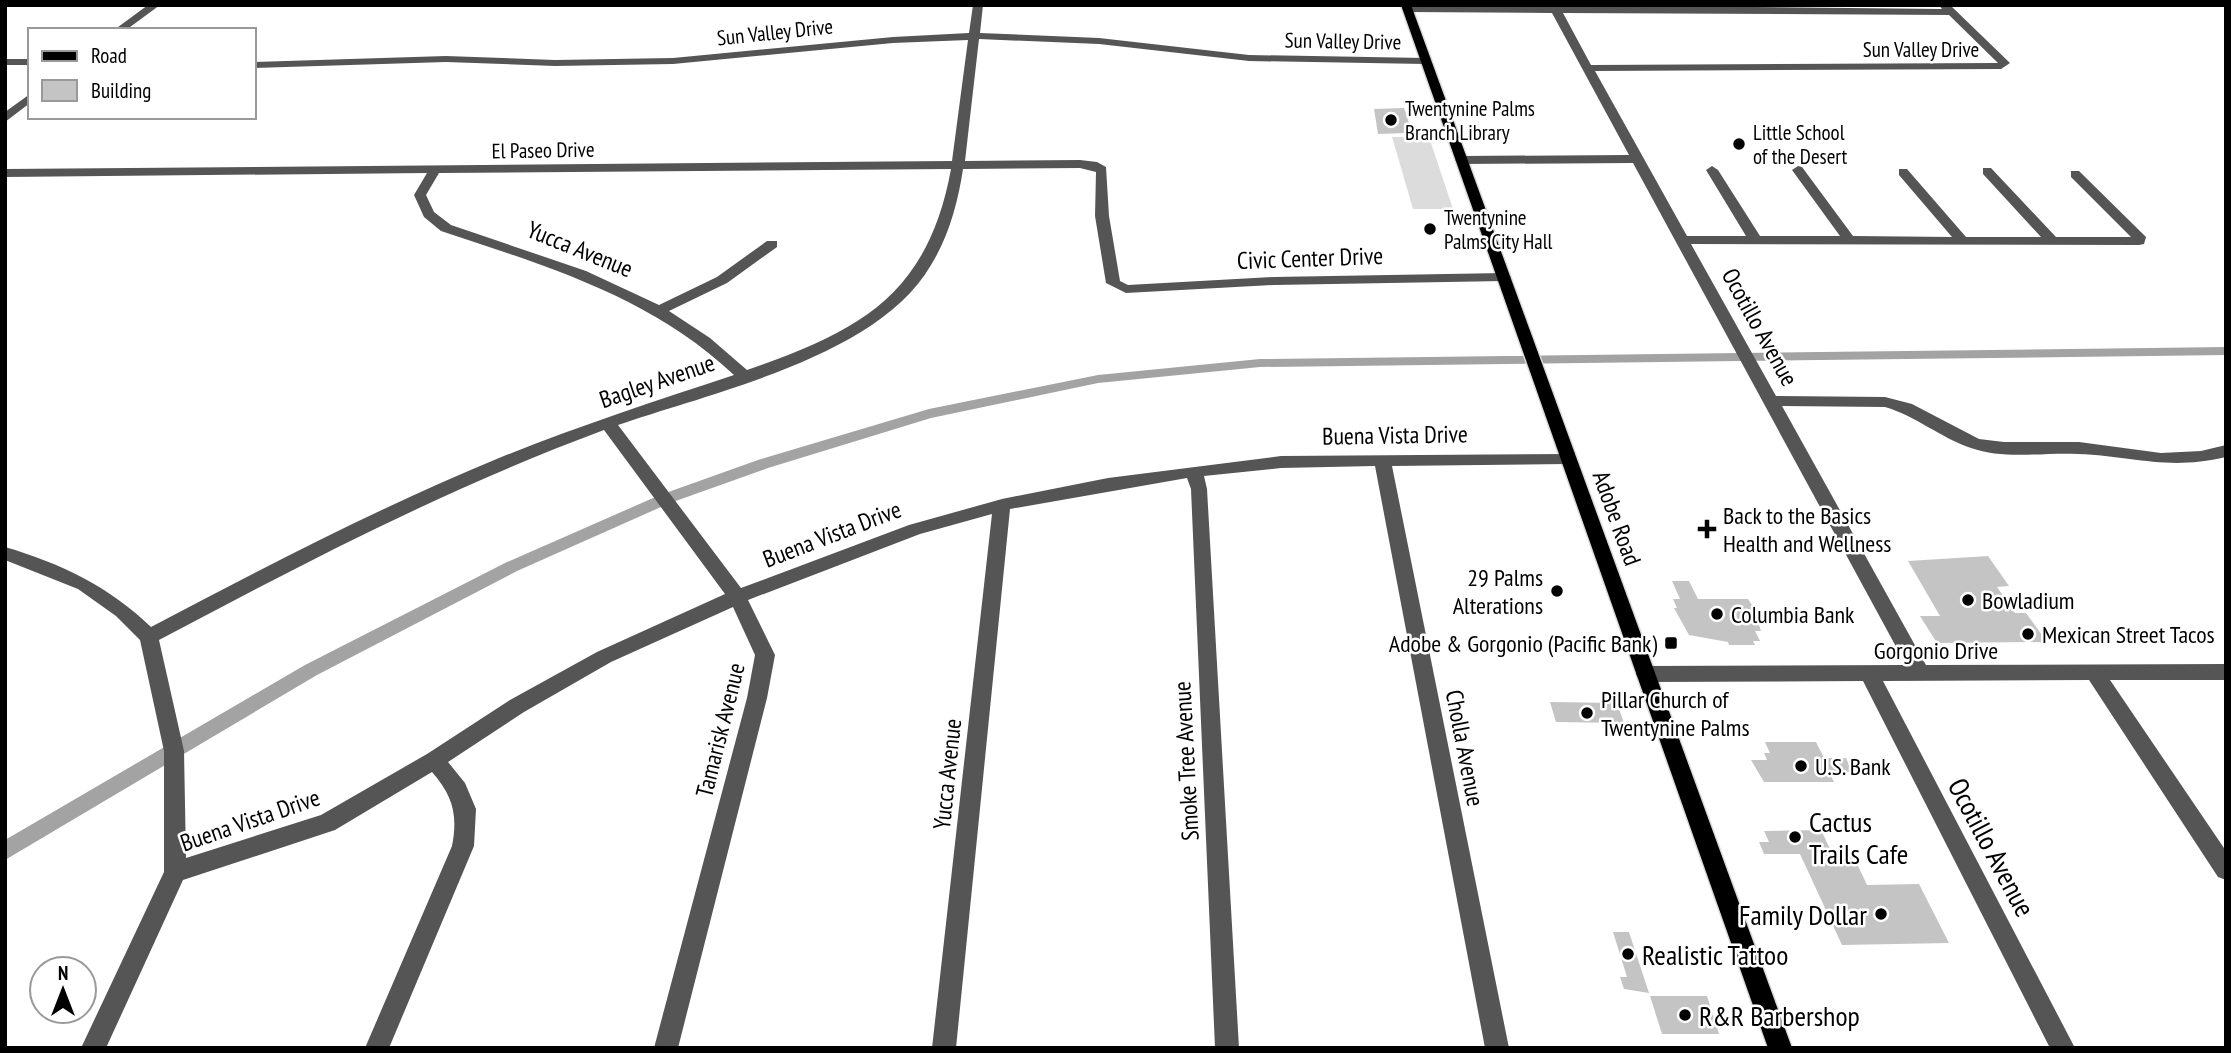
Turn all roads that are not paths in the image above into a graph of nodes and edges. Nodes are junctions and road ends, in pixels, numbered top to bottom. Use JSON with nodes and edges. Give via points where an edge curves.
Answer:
{"nodes":[{"id":1,"x":155,"y":5,"type":"edge"},
{"id":2,"x":978,"y":5,"type":"edge"},
{"id":3,"x":1406,"y":7,"type":"edge"},
{"id":4,"x":1554,"y":7,"type":"edge"},
{"id":5,"x":1947,"y":8,"type":"edge"},
{"id":6,"x":122,"y":28,"type":"edge"},
{"id":7,"x":974,"y":36,"type":"junction"},
{"id":8,"x":1425,"y":61,"type":"junction"},
{"id":9,"x":5,"y":62,"type":"edge"},
{"id":10,"x":28,"y":62,"type":"edge"},
{"id":11,"x":256,"y":65,"type":"edge"},
{"id":12,"x":1589,"y":68,"type":"junction"},
{"id":13,"x":28,"y":99,"type":"edge"},
{"id":14,"x":5,"y":118,"type":"edge"},
{"id":15,"x":1638,"y":159,"type":"junction"},
{"id":16,"x":1461,"y":160,"type":"junction"},
{"id":17,"x":957,"y":165,"type":"junction"},
{"id":18,"x":435,"y":170,"type":"junction"},
{"id":19,"x":1712,"y":170,"type":"dead end"},
{"id":20,"x":1798,"y":170,"type":"dead end"},
{"id":21,"x":1987,"y":171,"type":"dead end"},
{"id":22,"x":1903,"y":172,"type":"dead end"},
{"id":23,"x":5,"y":173,"type":"edge"},
{"id":24,"x":2075,"y":174,"type":"dead end"},
{"id":25,"x":1683,"y":240,"type":"junction"},
{"id":26,"x":1756,"y":241,"type":"junction"},
{"id":27,"x":1850,"y":241,"type":"junction"},
{"id":28,"x":1963,"y":241,"type":"junction"},
{"id":29,"x":2053,"y":242,"type":"junction"},
{"id":30,"x":772,"y":244,"type":"dead end"},
{"id":31,"x":1504,"y":278,"type":"junction"},
{"id":32,"x":1118,"y":286,"type":"joint"},
{"id":33,"x":657,"y":311,"type":"junction"},
{"id":34,"x":745,"y":377,"type":"junction"},
{"id":35,"x":1771,"y":401,"type":"junction"},
{"id":36,"x":608,"y":424,"type":"junction"},
{"id":37,"x":2226,"y":452,"type":"edge"},
{"id":38,"x":1567,"y":458,"type":"junction"},
{"id":39,"x":1382,"y":459,"type":"junction"},
{"id":40,"x":1194,"y":471,"type":"junction"},
{"id":41,"x":1002,"y":505,"type":"junction"},
{"id":42,"x":5,"y":553,"type":"edge"},
{"id":43,"x":737,"y":597,"type":"junction"},
{"id":44,"x":149,"y":637,"type":"junction"},
{"id":45,"x":2226,"y":672,"type":"edge"},
{"id":46,"x":1646,"y":674,"type":"junction"},
{"id":47,"x":1869,"y":674,"type":"junction"},
{"id":48,"x":1921,"y":674,"type":"junction"},
{"id":49,"x":2096,"y":675,"type":"junction"},
{"id":50,"x":434,"y":760,"type":"junction"},
{"id":51,"x":2226,"y":870,"type":"edge"},
{"id":52,"x":175,"y":872,"type":"junction"},
{"id":53,"x":93,"y":1048,"type":"edge"},
{"id":54,"x":377,"y":1048,"type":"edge"},
{"id":55,"x":666,"y":1048,"type":"edge"},
{"id":56,"x":944,"y":1048,"type":"edge"},
{"id":57,"x":1227,"y":1048,"type":"edge"},
{"id":58,"x":1497,"y":1048,"type":"edge"},
{"id":59,"x":1780,"y":1048,"type":"edge"},
{"id":60,"x":2063,"y":1048,"type":"edge"}],
"edges":[{"from":1,"to":6,"type":"street"},
{"from":2,"to":7,"type":"street","name":"Bagley Avenue"},
{"from":3,"to":4,"type":"street"},
{"from":3,"to":8,"type":"main road","name":"Adobe Road"},
{"from":4,"to":5,"type":"street"},
{"from":4,"to":12,"type":"street","name":"Ocotillo Avenue"},
{"from":5,"to":12,"type":"street","name":"Sun Valley Drive","via":[[2000,57],[2001,66]]},
{"from":7,"to":8,"type":"street","name":"Sun Valley Drive","via":[[1099,41],[1259,59]]},
{"from":7,"to":11,"type":"street","name":"Sun Valley Drive","via":[[673,61],[446,59]]},
{"from":7,"to":17,"type":"street","name":"Bagley Avenue"},
{"from":8,"to":16,"type":"main road","name":"Adobe Road"},
{"from":9,"to":10,"type":"street"},
{"from":12,"to":15,"type":"street","name":"Ocotillo Avenue"},
{"from":13,"to":14,"type":"street"},
{"from":15,"to":16,"type":"street"},
{"from":15,"to":25,"type":"street","name":"Ocotillo Avenue"},
{"from":16,"to":31,"type":"main road","name":"Adobe Road"},
{"from":17,"to":18,"type":"street","name":"El Paseo Drive"},
{"from":17,"to":32,"type":"street","name":"El Paseo Drive","via":[[1080,164],[1102,170],[1106,254],[1111,278]]},
{"from":17,"to":34,"type":"street","name":"Bagley Avenue","via":[[941,230],[925,265],[900,293],[865,322],[832,341]]},
{"from":18,"to":23,"type":"street","name":"El Paseo Drive"},
{"from":18,"to":33,"type":"street","name":"Yucca Avenue","via":[[420,195],[424,212],[446,228],[563,267]]},
{"from":19,"to":26,"type":"street"},
{"from":20,"to":27,"type":"street"},
{"from":21,"to":29,"type":"street"},
{"from":22,"to":28,"type":"street"},
{"from":24,"to":29,"type":"street","via":[[2138,241]]},
{"from":25,"to":26,"type":"street"},
{"from":25,"to":35,"type":"street","name":"Ocotillo Avenue"},
{"from":26,"to":27,"type":"street"},
{"from":27,"to":28,"type":"street"},
{"from":28,"to":29,"type":"street"},
{"from":30,"to":33,"type":"street","via":[[722,280]]},
{"from":31,"to":32,"type":"street","name":"Civic Center Drive"},
{"from":31,"to":38,"type":"main road","name":"Adobe Road"},
{"from":33,"to":34,"type":"street","name":"Yucca Avenue","via":[[704,341]]},
{"from":34,"to":36,"type":"street","name":"Bagley Avenue"},
{"from":35,"to":37,"type":"street","via":[[1885,402],[1975,444],[2004,448],[2079,448],[2161,459]]},
{"from":35,"to":48,"type":"street","name":"Ocotillo Avenue"},
{"from":36,"to":43,"type":"street","name":"Tamarisk Avenue"},
{"from":36,"to":44,"type":"street","name":"Bagley Avenue","via":[[400,508]]},
{"from":38,"to":39,"type":"street","name":"Buena Vista Drive"},
{"from":38,"to":46,"type":"main road","name":"Adobe Road"},
{"from":39,"to":40,"type":"street","name":"Buena Vista Drive"},
{"from":39,"to":58,"type":"street","name":"Cholla Avenue"},
{"from":40,"to":41,"type":"street","name":"Buena Vista Drive"},
{"from":40,"to":57,"type":"street","name":"Smoke Tree Avenue","via":[[1199,489]]},
{"from":41,"to":43,"type":"street","name":"Buena Vista Drive","via":[[915,529]]},
{"from":41,"to":56,"type":"street","name":"Yucca Avenue"},
{"from":42,"to":44,"type":"street","via":[[84,584],[123,611]]},
{"from":43,"to":50,"type":"street","name":"Buena Vista Drive","via":[[604,657]]},
{"from":43,"to":55,"type":"street","name":"Tamarisk Avenue","via":[[765,655],[764,672]]},
{"from":44,"to":52,"type":"street","via":[[174,751]]},
{"from":45,"to":49,"type":"street","name":"Gorgonio Drive"},
{"from":46,"to":47,"type":"street","name":"Gorgonio Drive"},
{"from":46,"to":59,"type":"main road","name":"Adobe Road"},
{"from":47,"to":48,"type":"street","name":"Gorgonio Drive"},
{"from":47,"to":60,"type":"street","name":"Ocotillo Avenue"},
{"from":48,"to":49,"type":"street","name":"Gorgonio Drive"},
{"from":49,"to":51,"type":"street"},
{"from":50,"to":52,"type":"street","name":"Buena Vista Drive","via":[[327,823]]},
{"from":50,"to":54,"type":"street","via":[[457,786],[466,804],[468,826]]},
{"from":52,"to":53,"type":"street"}]}
